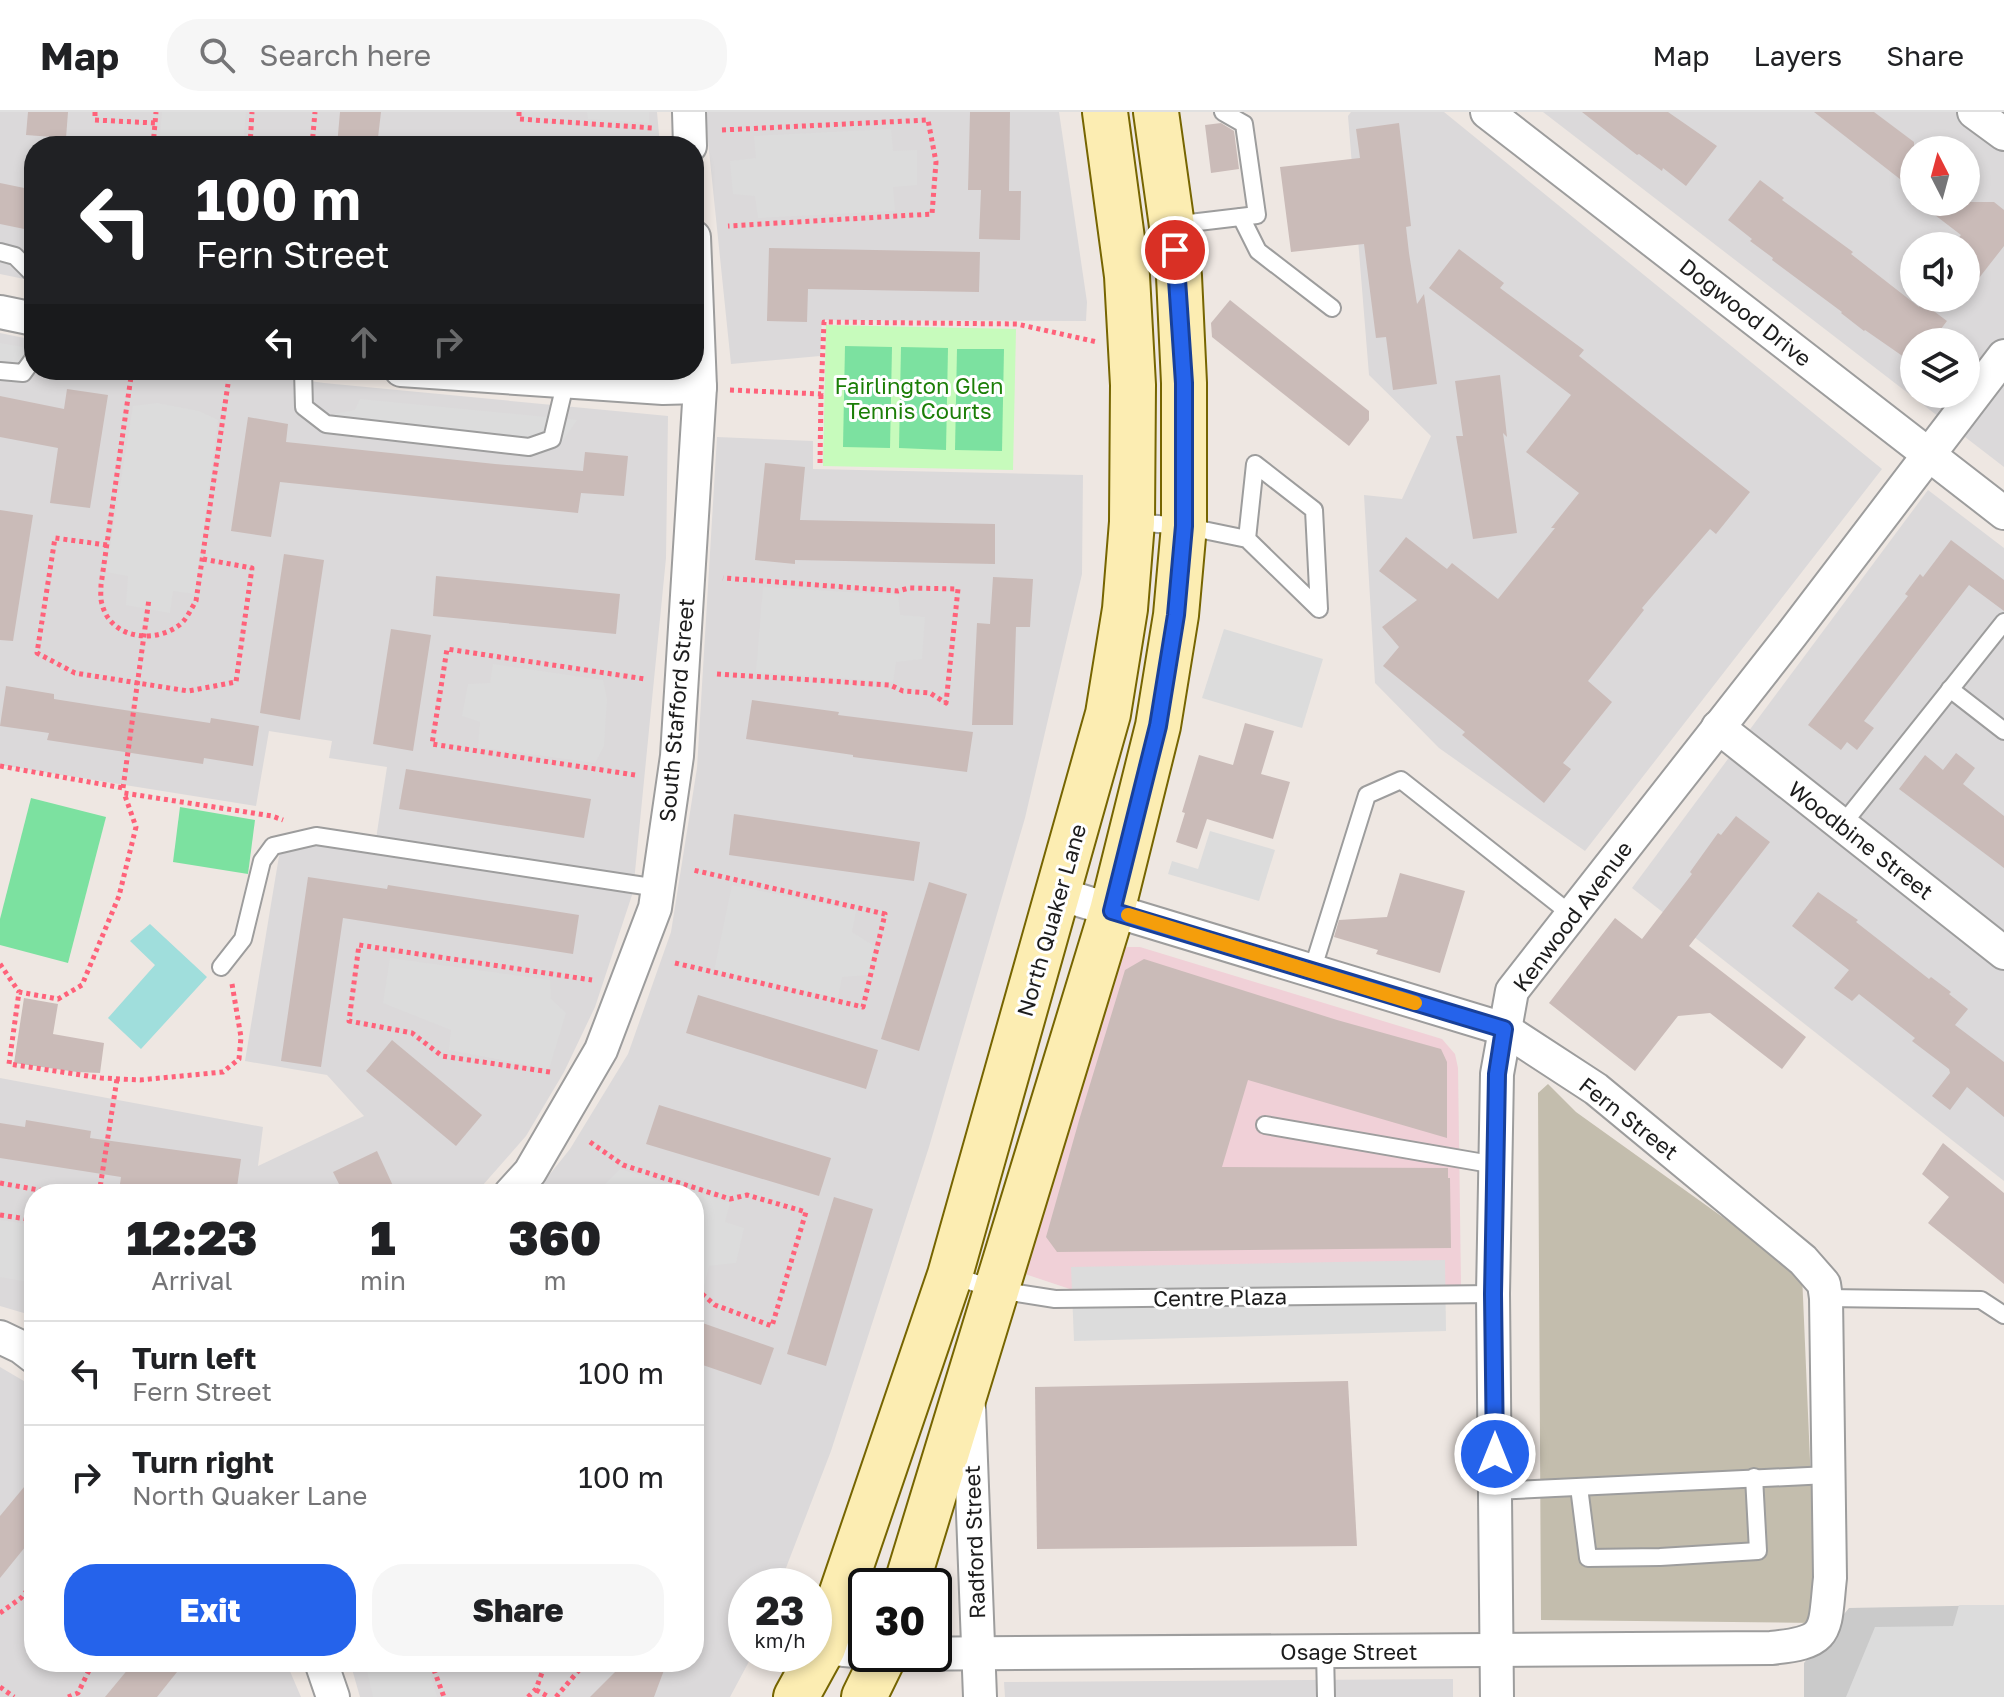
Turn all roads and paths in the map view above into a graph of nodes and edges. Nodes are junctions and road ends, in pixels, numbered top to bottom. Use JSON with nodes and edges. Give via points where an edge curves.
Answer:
{"nodes":[{"id":1,"x":95,"y":112,"type":"edge"},
{"id":2,"x":156,"y":112,"type":"edge"},
{"id":3,"x":252,"y":112,"type":"edge"},
{"id":4,"x":315,"y":112,"type":"edge"},
{"id":5,"x":519,"y":112,"type":"edge"},
{"id":6,"x":689,"y":112,"type":"edge"},
{"id":7,"x":1105,"y":112,"type":"edge"},
{"id":8,"x":1156,"y":112,"type":"edge"},
{"id":9,"x":1223,"y":112,"type":"edge"},
{"id":10,"x":1487,"y":112,"type":"edge"},
{"id":11,"x":1974,"y":112,"type":"edge"},
{"id":12,"x":155,"y":123,"type":"junction"},
{"id":13,"x":653,"y":128,"type":"dead end"},
{"id":14,"x":722,"y":130,"type":"dead end"},
{"id":15,"x":2004,"y":134,"type":"edge"},
{"id":16,"x":154,"y":136,"type":"edge"},
{"id":17,"x":251,"y":136,"type":"edge"},
{"id":18,"x":313,"y":136,"type":"edge"},
{"id":19,"x":690,"y":136,"type":"edge"},
{"id":20,"x":1241,"y":217,"type":"junction"},
{"id":21,"x":1172,"y":225,"type":"junction"},
{"id":22,"x":728,"y":226,"type":"dead end"},
{"id":23,"x":0,"y":252,"type":"edge"},
{"id":24,"x":24,"y":265,"type":"edge"},
{"id":25,"x":1153,"y":276,"type":"junction"},
{"id":26,"x":1332,"y":308,"type":"dead end"},
{"id":27,"x":0,"y":312,"type":"edge"},
{"id":28,"x":704,"y":313,"type":"edge"},
{"id":29,"x":24,"y":317,"type":"edge"},
{"id":30,"x":1099,"y":343,"type":"dead end"},
{"id":31,"x":2004,"y":356,"type":"edge"},
{"id":32,"x":0,"y":371,"type":"edge"},
{"id":33,"x":24,"y":372,"type":"edge"},
{"id":34,"x":131,"y":380,"type":"edge"},
{"id":35,"x":303,"y":380,"type":"edge"},
{"id":36,"x":566,"y":380,"type":"edge"},
{"id":37,"x":604,"y":380,"type":"edge"},
{"id":38,"x":228,"y":384,"type":"dead end"},
{"id":39,"x":714,"y":389,"type":"junction"},
{"id":40,"x":821,"y":394,"type":"junction"},
{"id":41,"x":1929,"y":456,"type":"junction"},
{"id":42,"x":820,"y":463,"type":"dead end"},
{"id":43,"x":2004,"y":513,"type":"edge"},
{"id":44,"x":1132,"y":522,"type":"junction"},
{"id":45,"x":1184,"y":526,"type":"junction"},
{"id":46,"x":1247,"y":539,"type":"junction"},
{"id":47,"x":107,"y":545,"type":"junction"},
{"id":48,"x":202,"y":559,"type":"junction"},
{"id":49,"x":723,"y":578,"type":"dead end"},
{"id":50,"x":149,"y":599,"type":"dead end"},
{"id":51,"x":2004,"y":622,"type":"edge"},
{"id":52,"x":142,"y":636,"type":"junction"},
{"id":53,"x":717,"y":674,"type":"dead end"},
{"id":54,"x":645,"y":679,"type":"dead end"},
{"id":55,"x":136,"y":683,"type":"junction"},
{"id":56,"x":1950,"y":689,"type":"junction"},
{"id":57,"x":1718,"y":727,"type":"junction"},
{"id":58,"x":2004,"y":731,"type":"edge"},
{"id":59,"x":0,"y":766,"type":"edge"},
{"id":60,"x":635,"y":775,"type":"dead end"},
{"id":61,"x":123,"y":790,"type":"junction"},
{"id":62,"x":1842,"y":825,"type":"junction"},
{"id":63,"x":316,"y":836,"type":"junction"},
{"id":64,"x":693,"y":870,"type":"dead end"},
{"id":65,"x":658,"y":888,"type":"junction"},
{"id":66,"x":1059,"y":894,"type":"junction"},
{"id":67,"x":1112,"y":911,"type":"junction"},
{"id":68,"x":1572,"y":915,"type":"junction"},
{"id":69,"x":2004,"y":953,"type":"edge"},
{"id":70,"x":675,"y":963,"type":"dead end"},
{"id":71,"x":0,"y":964,"type":"edge"},
{"id":72,"x":221,"y":967,"type":"joint"},
{"id":73,"x":1312,"y":971,"type":"junction"},
{"id":74,"x":592,"y":980,"type":"dead end"},
{"id":75,"x":19,"y":992,"type":"junction"},
{"id":76,"x":1504,"y":1029,"type":"junction"},
{"id":77,"x":550,"y":1072,"type":"dead end"},
{"id":78,"x":117,"y":1079,"type":"junction"},
{"id":79,"x":1265,"y":1125,"type":"dead end"},
{"id":80,"x":590,"y":1142,"type":"dead end"},
{"id":81,"x":1496,"y":1165,"type":"junction"},
{"id":82,"x":0,"y":1183,"type":"edge"},
{"id":83,"x":101,"y":1184,"type":"edge"},
{"id":84,"x":519,"y":1184,"type":"edge"},
{"id":85,"x":683,"y":1184,"type":"edge"},
{"id":86,"x":24,"y":1187,"type":"edge"},
{"id":87,"x":704,"y":1191,"type":"edge"},
{"id":88,"x":0,"y":1215,"type":"edge"},
{"id":89,"x":24,"y":1219,"type":"edge"},
{"id":90,"x":950,"y":1275,"type":"junction"},
{"id":91,"x":998,"y":1290,"type":"junction"},
{"id":92,"x":1493,"y":1294,"type":"junction"},
{"id":93,"x":704,"y":1296,"type":"edge"},
{"id":94,"x":1826,"y":1298,"type":"junction"},
{"id":95,"x":2004,"y":1315,"type":"edge"},
{"id":96,"x":968,"y":1388,"type":"junction"},
{"id":97,"x":1828,"y":1475,"type":"junction"},
{"id":98,"x":1754,"y":1477,"type":"junction"},
{"id":99,"x":1579,"y":1487,"type":"junction"},
{"id":100,"x":1495,"y":1491,"type":"junction"},
{"id":101,"x":912,"y":1568,"type":"edge"},
{"id":102,"x":24,"y":1594,"type":"edge"},
{"id":103,"x":0,"y":1613,"type":"edge"},
{"id":104,"x":832,"y":1622,"type":"edge"},
{"id":105,"x":1813,"y":1640,"type":"joint"},
{"id":106,"x":1325,"y":1651,"type":"junction"},
{"id":107,"x":1497,"y":1651,"type":"junction"},
{"id":108,"x":952,"y":1654,"type":"edge"},
{"id":109,"x":979,"y":1654,"type":"junction"},
{"id":110,"x":88,"y":1672,"type":"edge"},
{"id":111,"x":325,"y":1672,"type":"edge"},
{"id":112,"x":435,"y":1672,"type":"edge"},
{"id":113,"x":542,"y":1672,"type":"edge"},
{"id":114,"x":577,"y":1672,"type":"edge"},
{"id":115,"x":810,"y":1672,"type":"edge"},
{"id":116,"x":876,"y":1672,"type":"edge"},
{"id":117,"x":0,"y":1687,"type":"edge"},
{"id":118,"x":536,"y":1689,"type":"junction"},
{"id":119,"x":14,"y":1697,"type":"edge"},
{"id":120,"x":68,"y":1697,"type":"edge"},
{"id":121,"x":333,"y":1697,"type":"edge"},
{"id":122,"x":444,"y":1697,"type":"edge"},
{"id":123,"x":528,"y":1697,"type":"edge"},
{"id":124,"x":549,"y":1697,"type":"edge"},
{"id":125,"x":556,"y":1697,"type":"edge"},
{"id":126,"x":796,"y":1697,"type":"edge"},
{"id":127,"x":864,"y":1697,"type":"edge"},
{"id":128,"x":980,"y":1697,"type":"edge"},
{"id":129,"x":1326,"y":1697,"type":"edge"},
{"id":130,"x":1497,"y":1697,"type":"edge"}],
"edges":[{"from":1,"to":12,"type":"path","via":[[95,120]]},
{"from":2,"to":12,"type":"path"},
{"from":3,"to":17,"type":"path"},
{"from":4,"to":18,"type":"path"},
{"from":5,"to":13,"type":"path","via":[[519,119]]},
{"from":6,"to":19,"type":"street"},
{"from":7,"to":25,"type":"main road","name":"North Quaker Lane"},
{"from":8,"to":21,"type":"main road","name":"North Quaker Lane"},
{"from":9,"to":20,"type":"lane","via":[[1244,124],[1257,215]]},
{"from":10,"to":41,"type":"street","name":"Dogwood Drive"},
{"from":11,"to":15,"type":"street"},
{"from":12,"to":16,"type":"path"},
{"from":14,"to":22,"type":"path","via":[[928,120],[936,162],[932,214]]},
{"from":20,"to":21,"type":"lane"},
{"from":20,"to":26,"type":"lane","via":[[1258,251]]},
{"from":21,"to":25,"type":"main road","name":"North Quaker Lane"},
{"from":23,"to":24,"type":"lane"},
{"from":25,"to":44,"type":"main road","name":"North Quaker Lane","via":[[1133,385]]},
{"from":25,"to":45,"type":"main road","name":"North Quaker Lane","via":[[1184,346]]},
{"from":27,"to":29,"type":"street"},
{"from":28,"to":39,"type":"street","name":"South Stafford Street"},
{"from":30,"to":40,"type":"path","via":[[1017,324],[824,322]]},
{"from":31,"to":41,"type":"street","name":"Kenwood Avenue"},
{"from":32,"to":33,"type":"lane"},
{"from":34,"to":47,"type":"path"},
{"from":35,"to":36,"type":"lane","via":[[304,407],[326,424],[529,447],[552,439]]},
{"from":37,"to":39,"type":"street"},
{"from":38,"to":48,"type":"path"},
{"from":39,"to":40,"type":"path"},
{"from":39,"to":65,"type":"street","name":"South Stafford Street","via":[[677,756]]},
{"from":40,"to":42,"type":"path"},
{"from":41,"to":43,"type":"street","name":"Dogwood Drive"},
{"from":41,"to":57,"type":"street","name":"Kenwood Avenue"},
{"from":44,"to":45,"type":"lane"},
{"from":44,"to":66,"type":"main road","name":"North Quaker Lane","via":[[1108,714]]},
{"from":45,"to":46,"type":"lane"},
{"from":45,"to":67,"type":"main road","name":"North Quaker Lane","via":[[1158,726]]},
{"from":46,"to":46,"type":"lane","via":[[1255,464],[1314,510],[1319,609]]},
{"from":47,"to":52,"type":"path","via":[[102,605],[113,624]]},
{"from":47,"to":55,"type":"path","via":[[55,538],[37,653],[75,673]]},
{"from":48,"to":52,"type":"path","via":[[196,601],[182,624],[159,637]]},
{"from":48,"to":55,"type":"path","via":[[252,568],[236,682],[188,691]]},
{"from":49,"to":53,"type":"path","via":[[898,591],[958,589],[946,703],[930,693],[890,685]]},
{"from":50,"to":52,"type":"path"},
{"from":51,"to":56,"type":"lane"},
{"from":52,"to":55,"type":"path"},
{"from":54,"to":60,"type":"path","via":[[447,649],[432,744]]},
{"from":55,"to":61,"type":"path"},
{"from":56,"to":58,"type":"lane"},
{"from":56,"to":62,"type":"lane"},
{"from":57,"to":62,"type":"street","name":"Woodbine Street"},
{"from":57,"to":68,"type":"street","name":"Kenwood Avenue"},
{"from":59,"to":61,"type":"path"},
{"from":61,"to":63,"type":"path","via":[[272,816]]},
{"from":61,"to":75,"type":"path","via":[[136,827],[119,896],[82,985],[58,999]]},
{"from":62,"to":69,"type":"street","name":"Woodbine Street"},
{"from":63,"to":65,"type":"lane"},
{"from":63,"to":72,"type":"lane","via":[[273,846],[262,861],[243,939]]},
{"from":64,"to":70,"type":"path","via":[[885,914],[863,1007]]},
{"from":65,"to":84,"type":"street","name":"South Stafford Street","via":[[601,1050]]},
{"from":66,"to":67,"type":"street","name":"Fern Street"},
{"from":66,"to":90,"type":"main road","name":"North Quaker Lane"},
{"from":67,"to":73,"type":"street","name":"Fern Street"},
{"from":67,"to":91,"type":"main road","name":"North Quaker Lane"},
{"from":68,"to":73,"type":"lane","via":[[1401,780],[1367,795]]},
{"from":68,"to":76,"type":"street","name":"Kenwood Avenue","via":[[1512,991]]},
{"from":71,"to":75,"type":"path"},
{"from":72,"to":78,"type":"path","via":[[230,971],[241,1037],[239,1059],[223,1072]]},
{"from":73,"to":76,"type":"street","name":"Fern Street"},
{"from":74,"to":77,"type":"path","via":[[359,945],[349,1021],[412,1033],[442,1056]]},
{"from":75,"to":78,"type":"path","via":[[9,1064]]},
{"from":76,"to":81,"type":"street","name":"Kenwood Avenue","via":[[1497,1074]]},
{"from":76,"to":94,"type":"street","name":"Fern Street","via":[[1596,1089],[1731,1198],[1803,1260],[1824,1284]]},
{"from":78,"to":83,"type":"path"},
{"from":79,"to":81,"type":"lane"},
{"from":80,"to":85,"type":"path","via":[[623,1165]]},
{"from":81,"to":92,"type":"street","name":"Kenwood Avenue"},
{"from":82,"to":86,"type":"path"},
{"from":87,"to":93,"type":"path","via":[[730,1199],[747,1195],[806,1212],[772,1326],[715,1305]]},
{"from":88,"to":89,"type":"path"},
{"from":90,"to":91,"type":"lane","name":"Centre Plaza"},
{"from":90,"to":104,"type":"main road","name":"North Quaker Lane"},
{"from":91,"to":92,"type":"lane","name":"Centre Plaza","via":[[1055,1299]]},
{"from":91,"to":96,"type":"main road","name":"North Quaker Lane"},
{"from":92,"to":100,"type":"street","name":"Kenwood Avenue"},
{"from":94,"to":95,"type":"lane","via":[[1981,1300]]},
{"from":94,"to":97,"type":"street","name":"Fern Street"},
{"from":96,"to":101,"type":"main road","name":"North Quaker Lane"},
{"from":96,"to":109,"type":"street","name":"Radford Street"},
{"from":97,"to":98,"type":"lane"},
{"from":97,"to":105,"type":"street","name":"Fern Street","via":[[1827,1622]]},
{"from":98,"to":99,"type":"lane"},
{"from":98,"to":99,"type":"lane","via":[[1758,1551],[1660,1557],[1588,1558]]},
{"from":99,"to":100,"type":"lane"},
{"from":100,"to":107,"type":"street","name":"Kenwood Avenue"},
{"from":102,"to":103,"type":"path"},
{"from":105,"to":107,"type":"street","name":"Osage Street","via":[[1771,1648]]},
{"from":106,"to":107,"type":"street","name":"Osage Street"},
{"from":106,"to":109,"type":"street","name":"Osage Street"},
{"from":106,"to":129,"type":"lane"},
{"from":107,"to":130,"type":"street","name":"Kenwood Avenue"},
{"from":108,"to":109,"type":"street","name":"Osage Street"},
{"from":109,"to":128,"type":"street","name":"Radford Street"},
{"from":110,"to":120,"type":"path","via":[[78,1693]]},
{"from":111,"to":121,"type":"street"},
{"from":112,"to":122,"type":"path"},
{"from":113,"to":118,"type":"path"},
{"from":114,"to":125,"type":"path"},
{"from":115,"to":126,"type":"main road","name":"North Quaker Lane"},
{"from":116,"to":127,"type":"main road"},
{"from":117,"to":119,"type":"path"},
{"from":118,"to":123,"type":"path"},
{"from":118,"to":124,"type":"path"}]}
